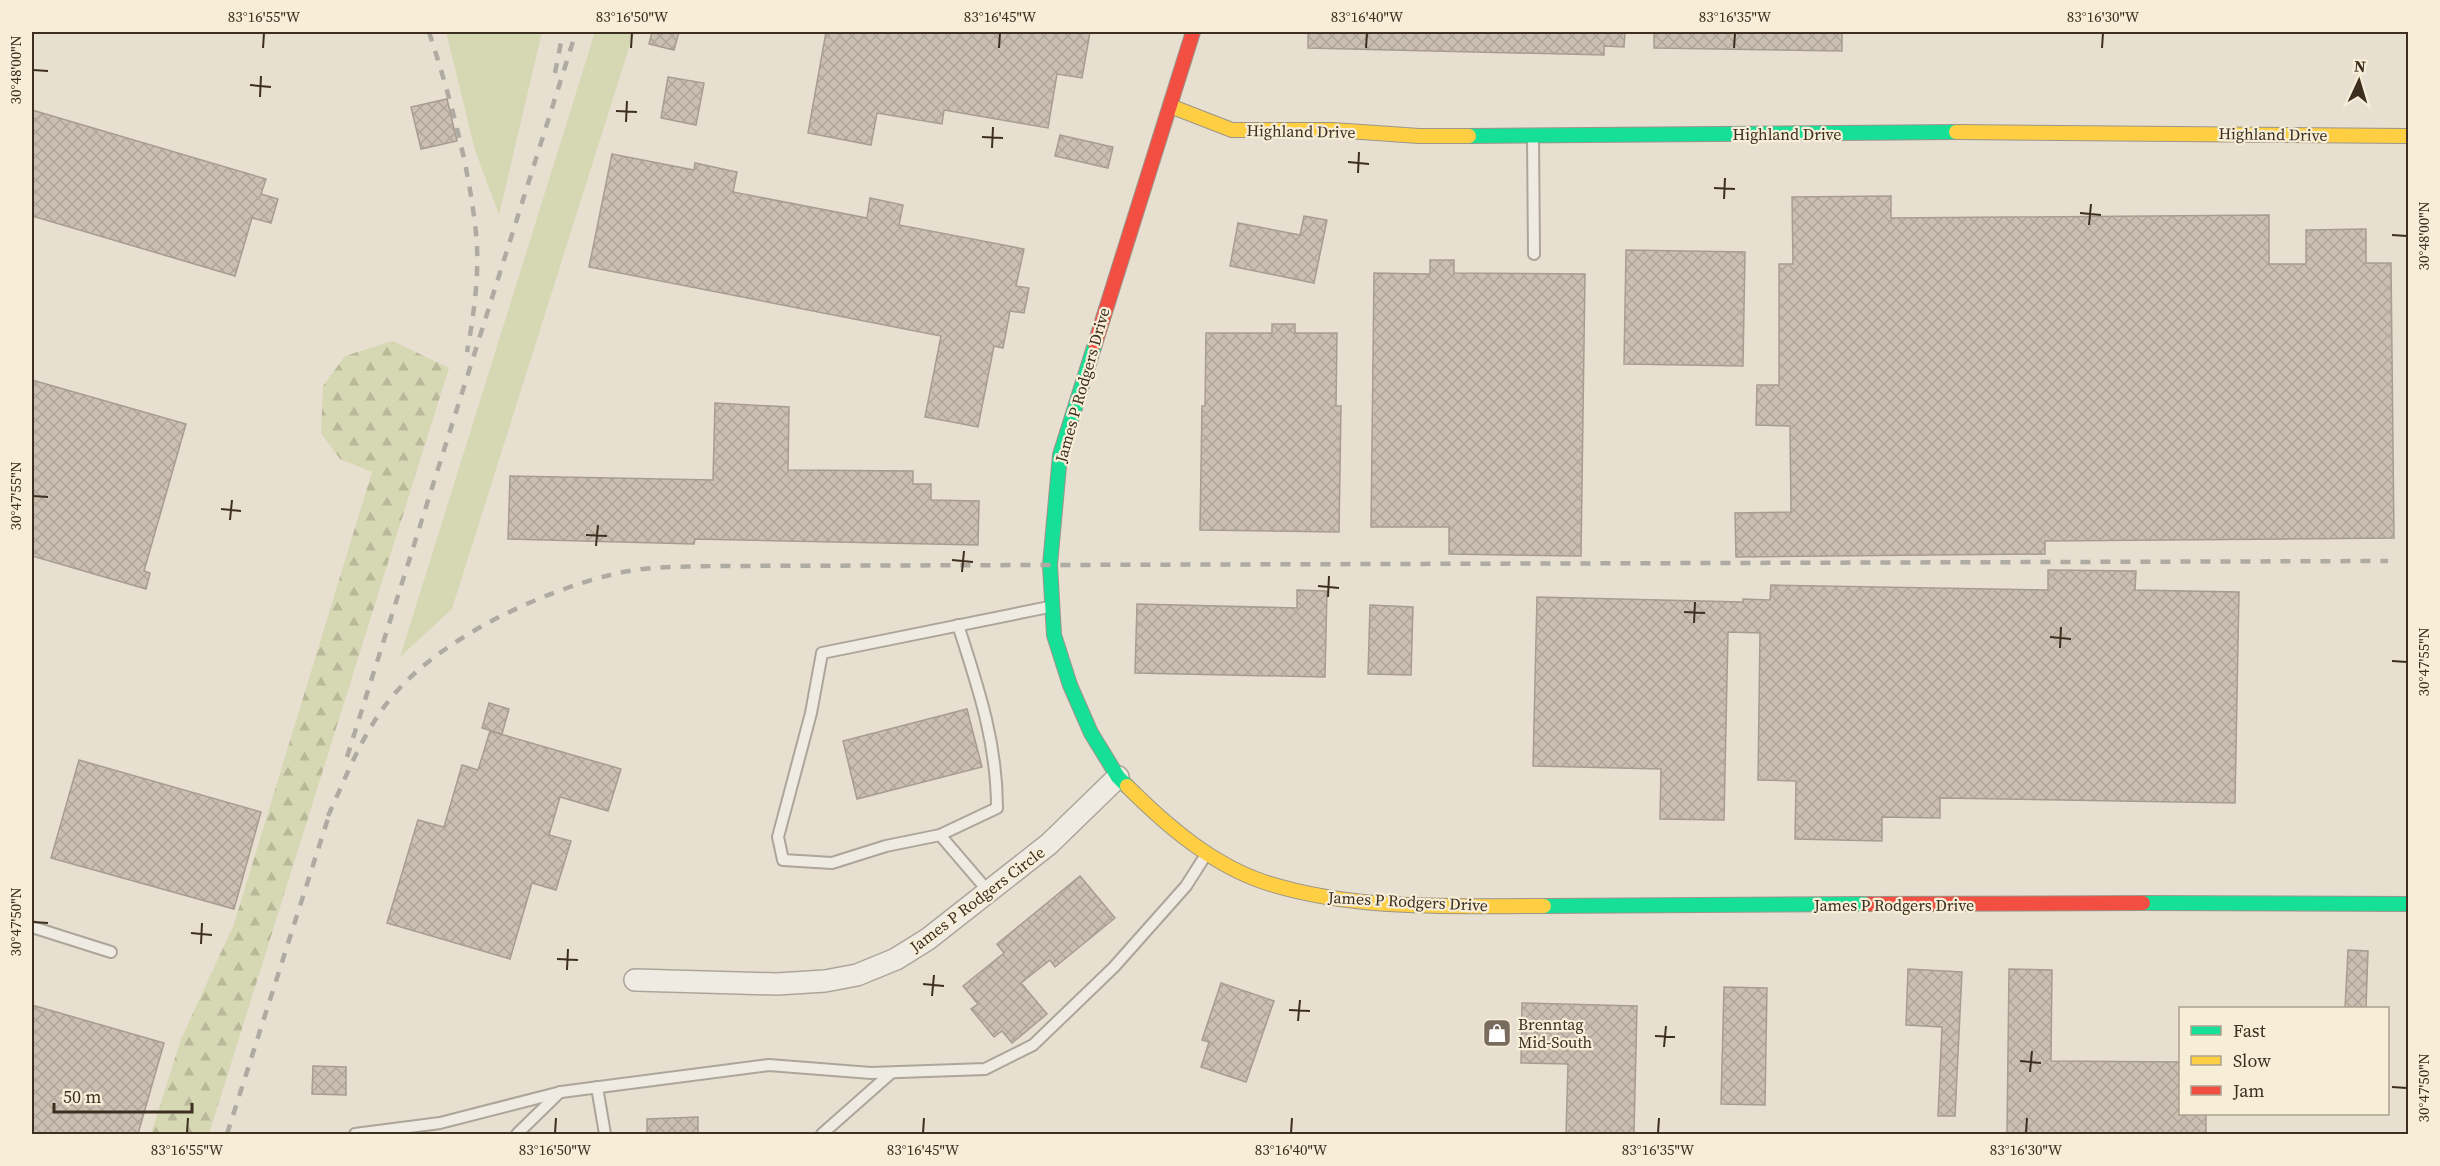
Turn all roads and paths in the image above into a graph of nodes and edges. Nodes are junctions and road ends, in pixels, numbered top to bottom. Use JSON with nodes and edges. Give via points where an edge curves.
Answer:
{"nodes":[{"id":1,"x":1193,"y":32,"type":"edge"},
{"id":2,"x":1170,"y":106,"type":"junction"},
{"id":3,"x":1533,"y":135,"type":"junction"},
{"id":4,"x":2409,"y":136,"type":"edge"},
{"id":5,"x":1534,"y":254,"type":"dead end"},
{"id":6,"x":1052,"y":606,"type":"junction"},
{"id":7,"x":958,"y":625,"type":"junction"},
{"id":8,"x":1118,"y":777,"type":"junction"},
{"id":9,"x":940,"y":835,"type":"junction"},
{"id":10,"x":1207,"y":852,"type":"junction"},
{"id":11,"x":988,"y":891,"type":"junction"},
{"id":12,"x":2409,"y":904,"type":"edge"},
{"id":13,"x":32,"y":927,"type":"edge"},
{"id":14,"x":111,"y":952,"type":"dead end"},
{"id":15,"x":635,"y":980,"type":"dead end"},
{"id":16,"x":891,"y":1073,"type":"junction"},
{"id":17,"x":597,"y":1087,"type":"junction"},
{"id":18,"x":561,"y":1092,"type":"junction"},
{"id":19,"x":355,"y":1134,"type":"edge"},
{"id":20,"x":517,"y":1134,"type":"edge"},
{"id":21,"x":605,"y":1134,"type":"edge"},
{"id":22,"x":822,"y":1134,"type":"edge"}],
"edges":[{"from":1,"to":2,"type":"street","name":"James P Rodgers Drive"},
{"from":2,"to":3,"type":"street","name":"Highland Drive","via":[[1232,130]]},
{"from":2,"to":6,"type":"street","name":"James P Rodgers Drive","via":[[1060,455],[1050,565]]},
{"from":3,"to":4,"type":"street","name":"Highland Drive","via":[[1983,132]]},
{"from":3,"to":5,"type":"lane"},
{"from":6,"to":7,"type":"lane"},
{"from":6,"to":8,"type":"street","name":"James P Rodgers Drive","via":[[1054,635],[1070,685],[1091,733]]},
{"from":7,"to":9,"type":"lane","via":[[989,723],[997,808]]},
{"from":7,"to":9,"type":"lane","via":[[822,653],[811,713],[778,837],[783,860],[832,863]]},
{"from":8,"to":10,"type":"street","name":"James P Rodgers Drive","via":[[1163,822]]},
{"from":8,"to":11,"type":"street","name":"James P Rodgers Circle","via":[[1049,844]]},
{"from":9,"to":11,"type":"lane"},
{"from":10,"to":12,"type":"street","name":"James P Rodgers Drive","via":[[1262,881],[1323,898],[1436,906]]},
{"from":10,"to":16,"type":"lane","via":[[1186,886],[1114,967],[1033,1045],[986,1069]]},
{"from":11,"to":15,"type":"street","name":"James P Rodgers Circle","via":[[904,954],[856,975],[777,984]]},
{"from":13,"to":14,"type":"lane"},
{"from":16,"to":17,"type":"lane","via":[[769,1065]]},
{"from":16,"to":22,"type":"lane"},
{"from":17,"to":18,"type":"lane"},
{"from":17,"to":21,"type":"lane"},
{"from":18,"to":19,"type":"lane","via":[[440,1123]]},
{"from":18,"to":20,"type":"lane"}]}
